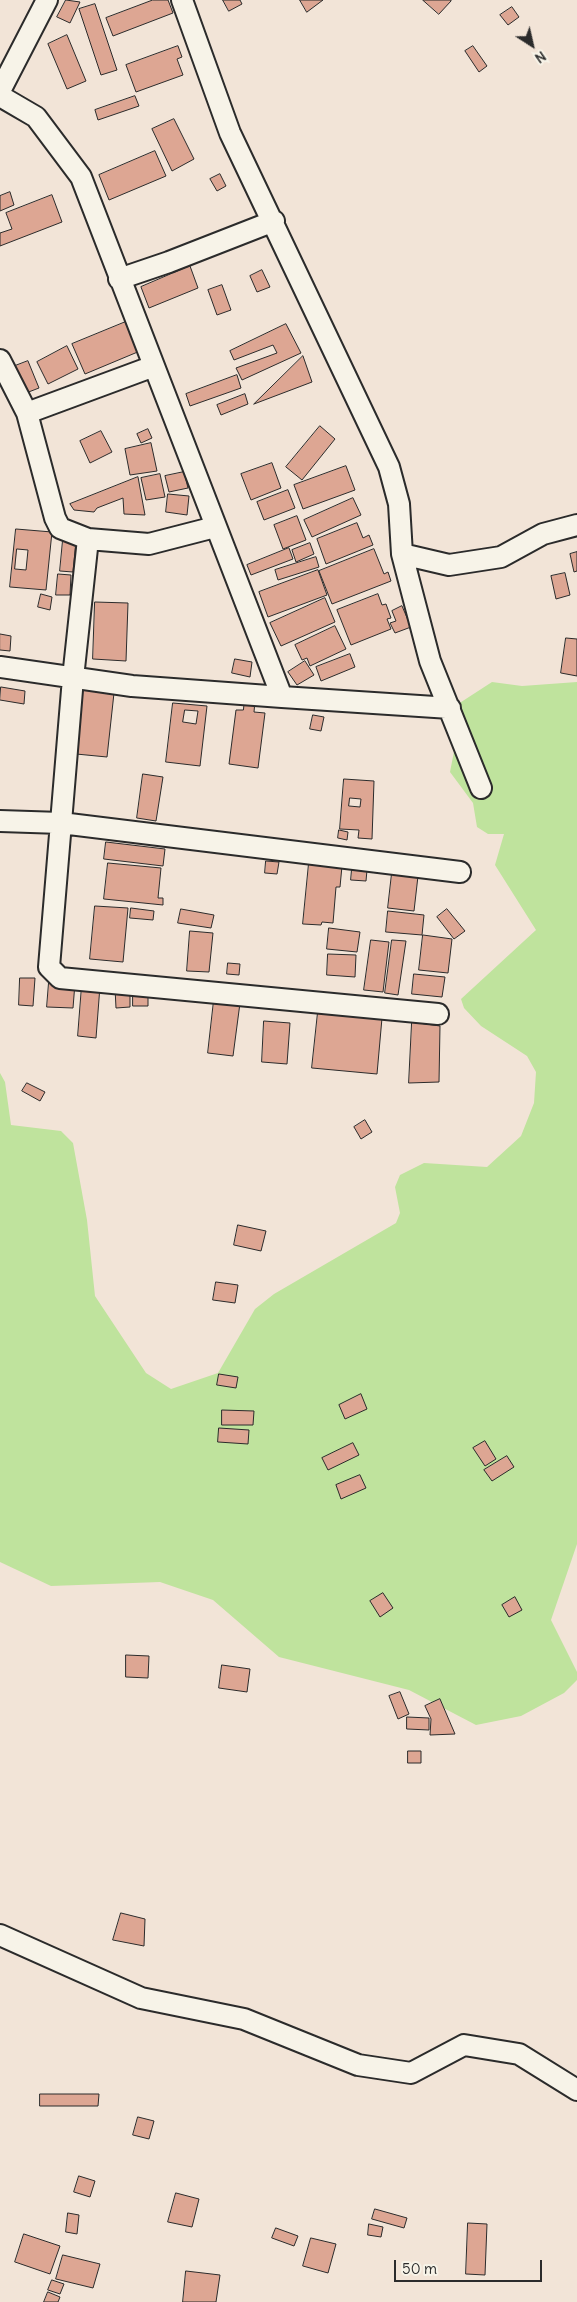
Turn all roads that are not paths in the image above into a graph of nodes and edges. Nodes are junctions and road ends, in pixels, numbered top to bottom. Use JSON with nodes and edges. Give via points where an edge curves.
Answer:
{"nodes":[{"id":1,"x":48,"y":0,"type":"edge"},
{"id":2,"x":182,"y":0,"type":"edge"},
{"id":3,"x":0,"y":91,"type":"edge"},
{"id":4,"x":0,"y":96,"type":"edge"},
{"id":5,"x":274,"y":221,"type":"junction"},
{"id":6,"x":119,"y":279,"type":"junction"},
{"id":7,"x":0,"y":360,"type":"edge"},
{"id":8,"x":154,"y":366,"type":"junction"},
{"id":9,"x":27,"y":413,"type":"junction"},
{"id":10,"x":577,"y":510,"type":"edge"},
{"id":11,"x":577,"y":525,"type":"edge"},
{"id":12,"x":215,"y":527,"type":"junction"},
{"id":13,"x":543,"y":534,"type":"junction"},
{"id":14,"x":88,"y":539,"type":"junction"},
{"id":15,"x":402,"y":554,"type":"junction"},
{"id":16,"x":0,"y":667,"type":"edge"},
{"id":17,"x":73,"y":678,"type":"junction"},
{"id":18,"x":282,"y":697,"type":"junction"},
{"id":19,"x":450,"y":708,"type":"junction"},
{"id":20,"x":481,"y":788,"type":"dead end"},
{"id":21,"x":0,"y":821,"type":"edge"},
{"id":22,"x":61,"y":824,"type":"junction"},
{"id":23,"x":460,"y":872,"type":"dead end"},
{"id":24,"x":438,"y":1014,"type":"dead end"},
{"id":25,"x":0,"y":1935,"type":"edge"},
{"id":26,"x":577,"y":2090,"type":"edge"}],
"edges":[{"from":1,"to":3,"type":"street"},
{"from":2,"to":5,"type":"street","via":[[230,132]]},
{"from":4,"to":6,"type":"street","via":[[36,117],[81,177]]},
{"from":5,"to":6,"type":"street"},
{"from":5,"to":15,"type":"street","via":[[389,467],[399,504]]},
{"from":6,"to":8,"type":"street"},
{"from":7,"to":9,"type":"street"},
{"from":8,"to":9,"type":"street"},
{"from":8,"to":12,"type":"street"},
{"from":9,"to":14,"type":"street","via":[[55,518],[60,528]]},
{"from":10,"to":13,"type":"street"},
{"from":11,"to":13,"type":"street"},
{"from":12,"to":14,"type":"street","via":[[149,544]]},
{"from":12,"to":18,"type":"street"},
{"from":13,"to":15,"type":"street","via":[[501,557],[449,565]]},
{"from":14,"to":17,"type":"street"},
{"from":15,"to":19,"type":"street","via":[[430,661]]},
{"from":16,"to":17,"type":"street"},
{"from":17,"to":18,"type":"street","via":[[132,686]]},
{"from":17,"to":22,"type":"street"},
{"from":18,"to":19,"type":"street"},
{"from":19,"to":20,"type":"street"},
{"from":21,"to":22,"type":"street"},
{"from":22,"to":23,"type":"street"},
{"from":22,"to":24,"type":"street","via":[[49,967],[60,978]]},
{"from":25,"to":26,"type":"street","via":[[141,1998],[244,2019],[358,2064],[411,2073],[464,2045],[518,2054]]}]}
